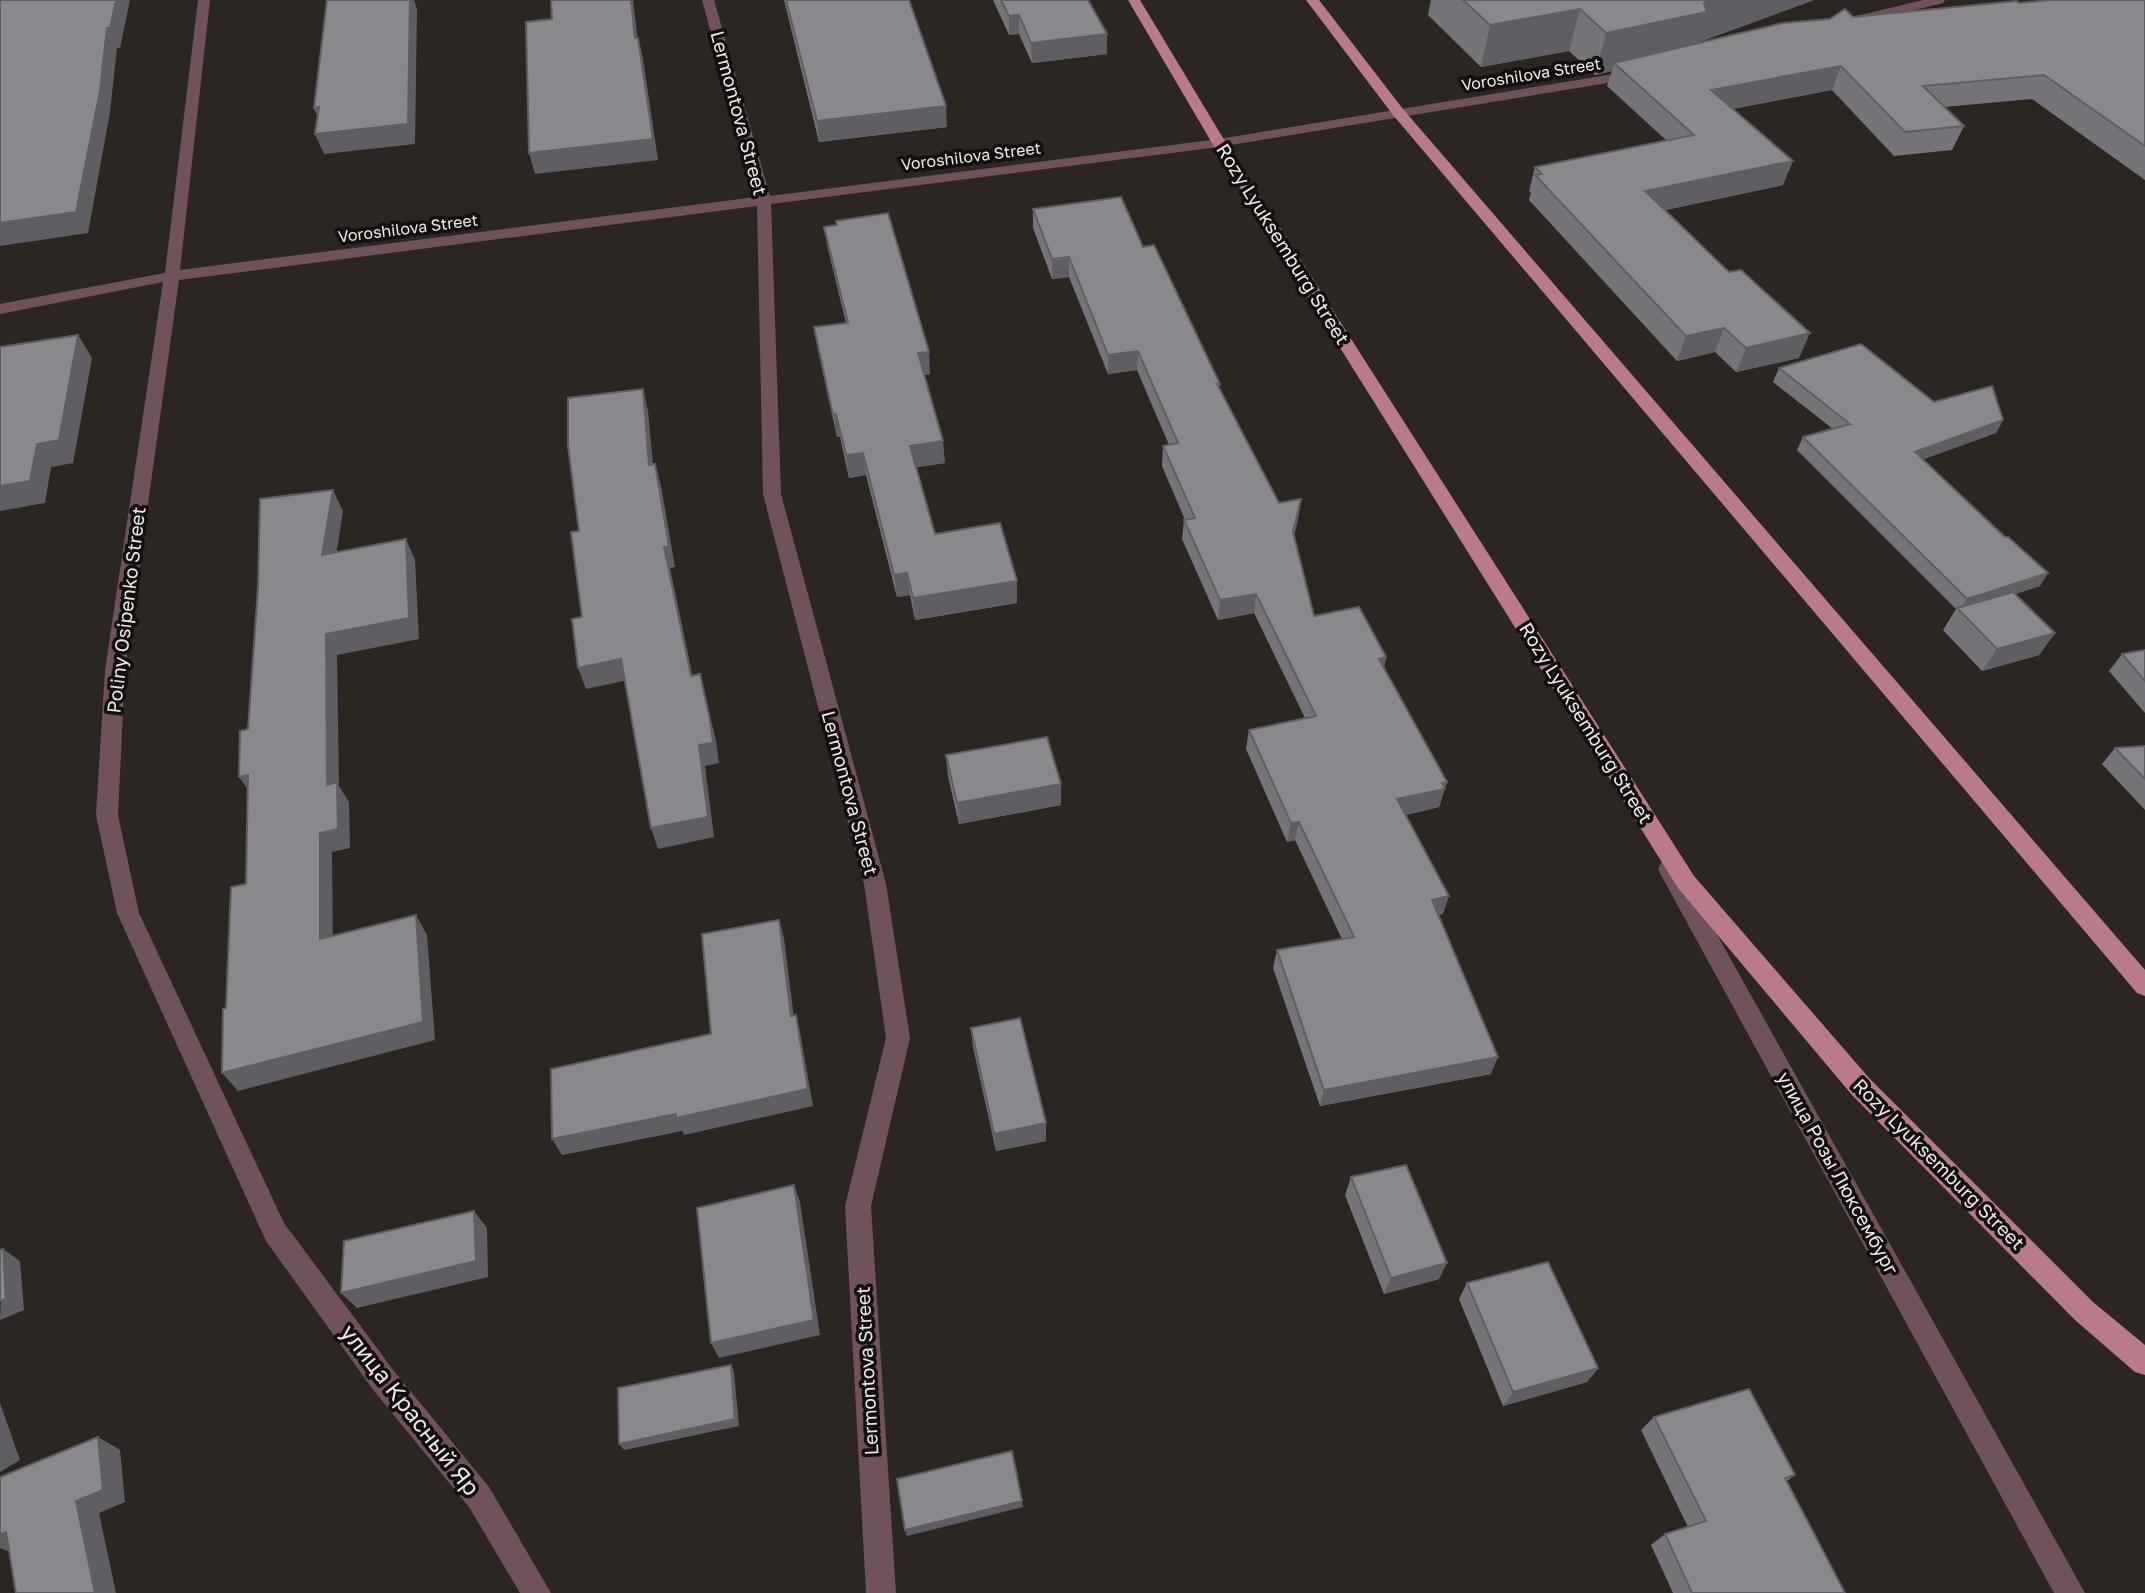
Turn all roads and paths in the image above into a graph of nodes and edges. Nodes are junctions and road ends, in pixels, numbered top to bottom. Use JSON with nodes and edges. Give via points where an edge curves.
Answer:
{"nodes":[{"id":1,"x":204,"y":0,"type":"edge"},
{"id":2,"x":708,"y":0,"type":"edge"},
{"id":3,"x":1134,"y":0,"type":"edge"},
{"id":4,"x":1312,"y":0,"type":"edge"},
{"id":5,"x":1939,"y":0,"type":"edge"},
{"id":6,"x":1834,"y":26,"type":"edge"},
{"id":7,"x":1650,"y":71,"type":"edge"},
{"id":8,"x":1398,"y":112,"type":"junction"},
{"id":9,"x":1219,"y":143,"type":"junction"},
{"id":10,"x":764,"y":200,"type":"junction"},
{"id":11,"x":172,"y":276,"type":"junction"},
{"id":12,"x":0,"y":309,"type":"edge"},
{"id":13,"x":1605,"y":754,"type":"junction"},
{"id":14,"x":2142,"y":979,"type":"edge"},
{"id":15,"x":275,"y":1233,"type":"joint"},
{"id":16,"x":2145,"y":1362,"type":"edge"},
{"id":17,"x":536,"y":1593,"type":"edge"},
{"id":18,"x":881,"y":1593,"type":"edge"},
{"id":19,"x":2070,"y":1593,"type":"edge"}],
"edges":[{"from":1,"to":11,"type":"street","name":"Poliny Osipenko Street"},
{"from":2,"to":10,"type":"street","name":"Lermontova Street"},
{"from":3,"to":9,"type":"main road","name":"Rozy Lyuksemburg Street"},
{"from":4,"to":8,"type":"main road"},
{"from":5,"to":6,"type":"street"},
{"from":7,"to":8,"type":"street","name":"Voroshilova Street"},
{"from":8,"to":9,"type":"street","name":"Voroshilova Street"},
{"from":8,"to":14,"type":"main road"},
{"from":9,"to":10,"type":"street","name":"Voroshilova Street"},
{"from":9,"to":13,"type":"main road","name":"Rozy Lyuksemburg Street"},
{"from":10,"to":11,"type":"street","name":"Voroshilova Street"},
{"from":10,"to":18,"type":"street","name":"Lermontova Street","via":[[772,494],[874,884],[898,1038],[858,1206]]},
{"from":11,"to":12,"type":"street","name":"Voroshilova Street"},
{"from":11,"to":15,"type":"street","name":"Poliny Osipenko Street","via":[[115,670],[107,816],[128,913]]},
{"from":13,"to":16,"type":"main road","name":"Rozy Lyuksemburg Street","via":[[1686,882],[1861,1087],[2084,1311]]},
{"from":13,"to":19,"type":"street","name":"улица Розы Люксембург"},
{"from":15,"to":17,"type":"street","name":"улица Красный Яр","via":[[384,1381],[479,1497]]}]}
